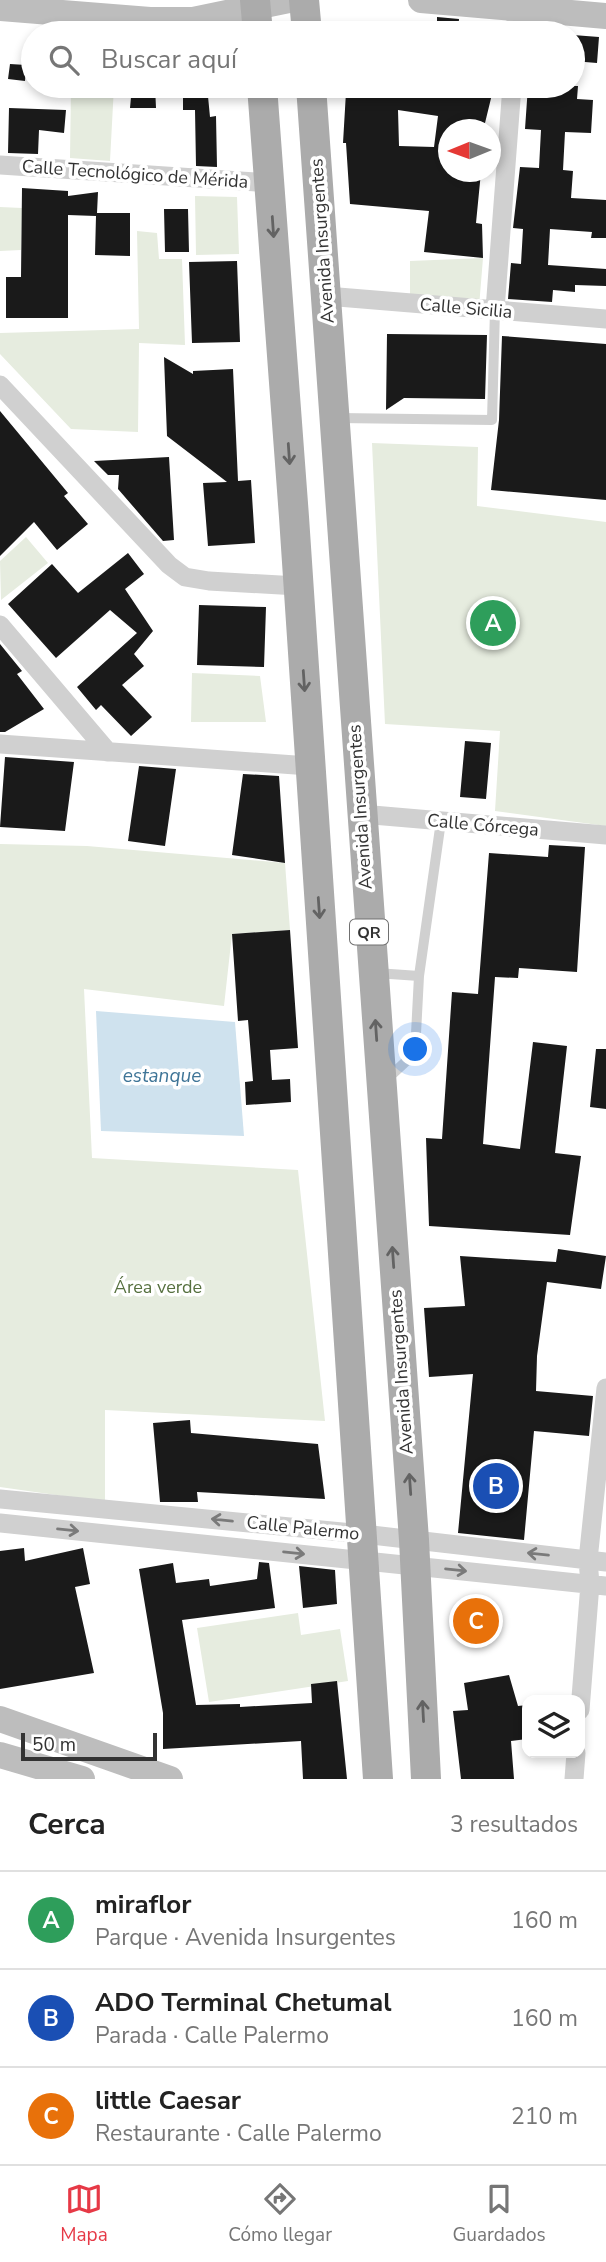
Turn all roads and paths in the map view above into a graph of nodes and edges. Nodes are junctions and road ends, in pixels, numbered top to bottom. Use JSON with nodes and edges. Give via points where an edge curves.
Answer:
{"nodes":[{"id":1,"x":289,"y":0,"type":"edge"},
{"id":2,"x":304,"y":0,"type":"edge"},
{"id":3,"x":421,"y":0,"type":"edge"},
{"id":4,"x":572,"y":6,"type":"edge"},
{"id":5,"x":0,"y":8,"type":"edge"},
{"id":6,"x":256,"y":13,"type":"edge"},
{"id":7,"x":529,"y":13,"type":"edge"},
{"id":8,"x":606,"y":16,"type":"edge"},
{"id":9,"x":306,"y":21,"type":"edge"},
{"id":10,"x":263,"y":98,"type":"edge"},
{"id":11,"x":312,"y":98,"type":"edge"},
{"id":12,"x":511,"y":98,"type":"edge"},
{"id":13,"x":0,"y":164,"type":"edge"},
{"id":14,"x":270,"y":183,"type":"junction"},
{"id":15,"x":327,"y":296,"type":"junction"},
{"id":16,"x":495,"y":310,"type":"junction"},
{"id":17,"x":606,"y":319,"type":"edge"},
{"id":18,"x":0,"y":385,"type":"edge"},
{"id":19,"x":334,"y":418,"type":"junction"},
{"id":20,"x":341,"y":516,"type":"junction"},
{"id":21,"x":294,"y":517,"type":"junction"},
{"id":22,"x":298,"y":586,"type":"junction"},
{"id":23,"x":0,"y":625,"type":"edge"},
{"id":24,"x":0,"y":744,"type":"edge"},
{"id":25,"x":108,"y":752,"type":"junction"},
{"id":26,"x":309,"y":766,"type":"junction"},
{"id":27,"x":361,"y":814,"type":"junction"},
{"id":28,"x":441,"y":821,"type":"junction"},
{"id":29,"x":606,"y":835,"type":"edge"},
{"id":30,"x":372,"y":972,"type":"junction"},
{"id":31,"x":419,"y":976,"type":"junction"},
{"id":32,"x":381,"y":1085,"type":"junction"},
{"id":33,"x":606,"y":1388,"type":"edge"},
{"id":34,"x":0,"y":1499,"type":"edge"},
{"id":35,"x":0,"y":1523,"type":"edge"},
{"id":36,"x":363,"y":1547,"type":"junction"},
{"id":37,"x":414,"y":1553,"type":"junction"},
{"id":38,"x":597,"y":1561,"type":"edge"},
{"id":39,"x":598,"y":1585,"type":"edge"},
{"id":40,"x":582,"y":1695,"type":"edge"},
{"id":41,"x":0,"y":1719,"type":"edge"},
{"id":42,"x":0,"y":1755,"type":"edge"},
{"id":43,"x":576,"y":1758,"type":"edge"},
{"id":44,"x":82,"y":1779,"type":"edge"},
{"id":45,"x":170,"y":1779,"type":"edge"},
{"id":46,"x":378,"y":1779,"type":"edge"},
{"id":47,"x":426,"y":1779,"type":"edge"},
{"id":48,"x":574,"y":1779,"type":"edge"}],
"edges":[{"from":1,"to":6,"type":"street"},
{"from":2,"to":9,"type":"main road"},
{"from":3,"to":7,"type":"street"},
{"from":4,"to":7,"type":"street"},
{"from":4,"to":8,"type":"street"},
{"from":5,"to":6,"type":"street","via":[[150,20]]},
{"from":10,"to":14,"type":"main road"},
{"from":11,"to":15,"type":"main road","name":"Avenida Insurgentes","number":"QR"},
{"from":12,"to":16,"type":"street"},
{"from":13,"to":14,"type":"street","name":"Calle Tecnológico de Mérida"},
{"from":14,"to":21,"type":"main road","one_way":true},
{"from":15,"to":16,"type":"street","name":"Calle Sicilia"},
{"from":15,"to":19,"type":"main road","name":"Avenida Insurgentes","number":"QR"},
{"from":16,"to":17,"type":"street","name":"Calle Sicilia"},
{"from":16,"to":19,"type":"lane","via":[[492,420]]},
{"from":18,"to":22,"type":"street","via":[[185,577]]},
{"from":19,"to":20,"type":"main road","name":"Avenida Insurgentes","number":"QR"},
{"from":20,"to":21,"type":"main road"},
{"from":20,"to":27,"type":"main road","name":"Avenida Insurgentes","number":"QR"},
{"from":21,"to":22,"type":"main road"},
{"from":22,"to":26,"type":"main road","one_way":true},
{"from":23,"to":25,"type":"street"},
{"from":24,"to":25,"type":"street"},
{"from":25,"to":26,"type":"street"},
{"from":26,"to":36,"type":"main road","one_way":true},
{"from":27,"to":28,"type":"street","name":"Calle Córcega"},
{"from":27,"to":30,"type":"main road","name":"Avenida Insurgentes","number":"QR"},
{"from":28,"to":29,"type":"street","name":"Calle Córcega"},
{"from":28,"to":31,"type":"lane"},
{"from":30,"to":31,"type":"lane"},
{"from":32,"to":30,"type":"main road","name":"Avenida Insurgentes","number":"QR","one_way":true},
{"from":31,"to":32,"type":"lane","via":[[415,1052]]},
{"from":37,"to":32,"type":"main road","name":"Avenida Insurgentes","number":"QR","one_way":true},
{"from":33,"to":38,"type":"street"},
{"from":36,"to":34,"type":"street","name":"Calle Palermo","one_way":true},
{"from":35,"to":36,"type":"street","name":"Calle Palermo","one_way":true},
{"from":36,"to":37,"type":"street","name":"Calle Palermo"},
{"from":36,"to":46,"type":"main road"},
{"from":38,"to":37,"type":"street","name":"Calle Palermo","one_way":true},
{"from":37,"to":39,"type":"street","name":"Calle Palermo","one_way":true},
{"from":47,"to":37,"type":"main road","name":"Avenida Insurgentes","number":"QR","one_way":true},
{"from":38,"to":39,"type":"street"},
{"from":39,"to":40,"type":"street"},
{"from":41,"to":45,"type":"street"},
{"from":42,"to":44,"type":"street"},
{"from":43,"to":48,"type":"street"}]}
